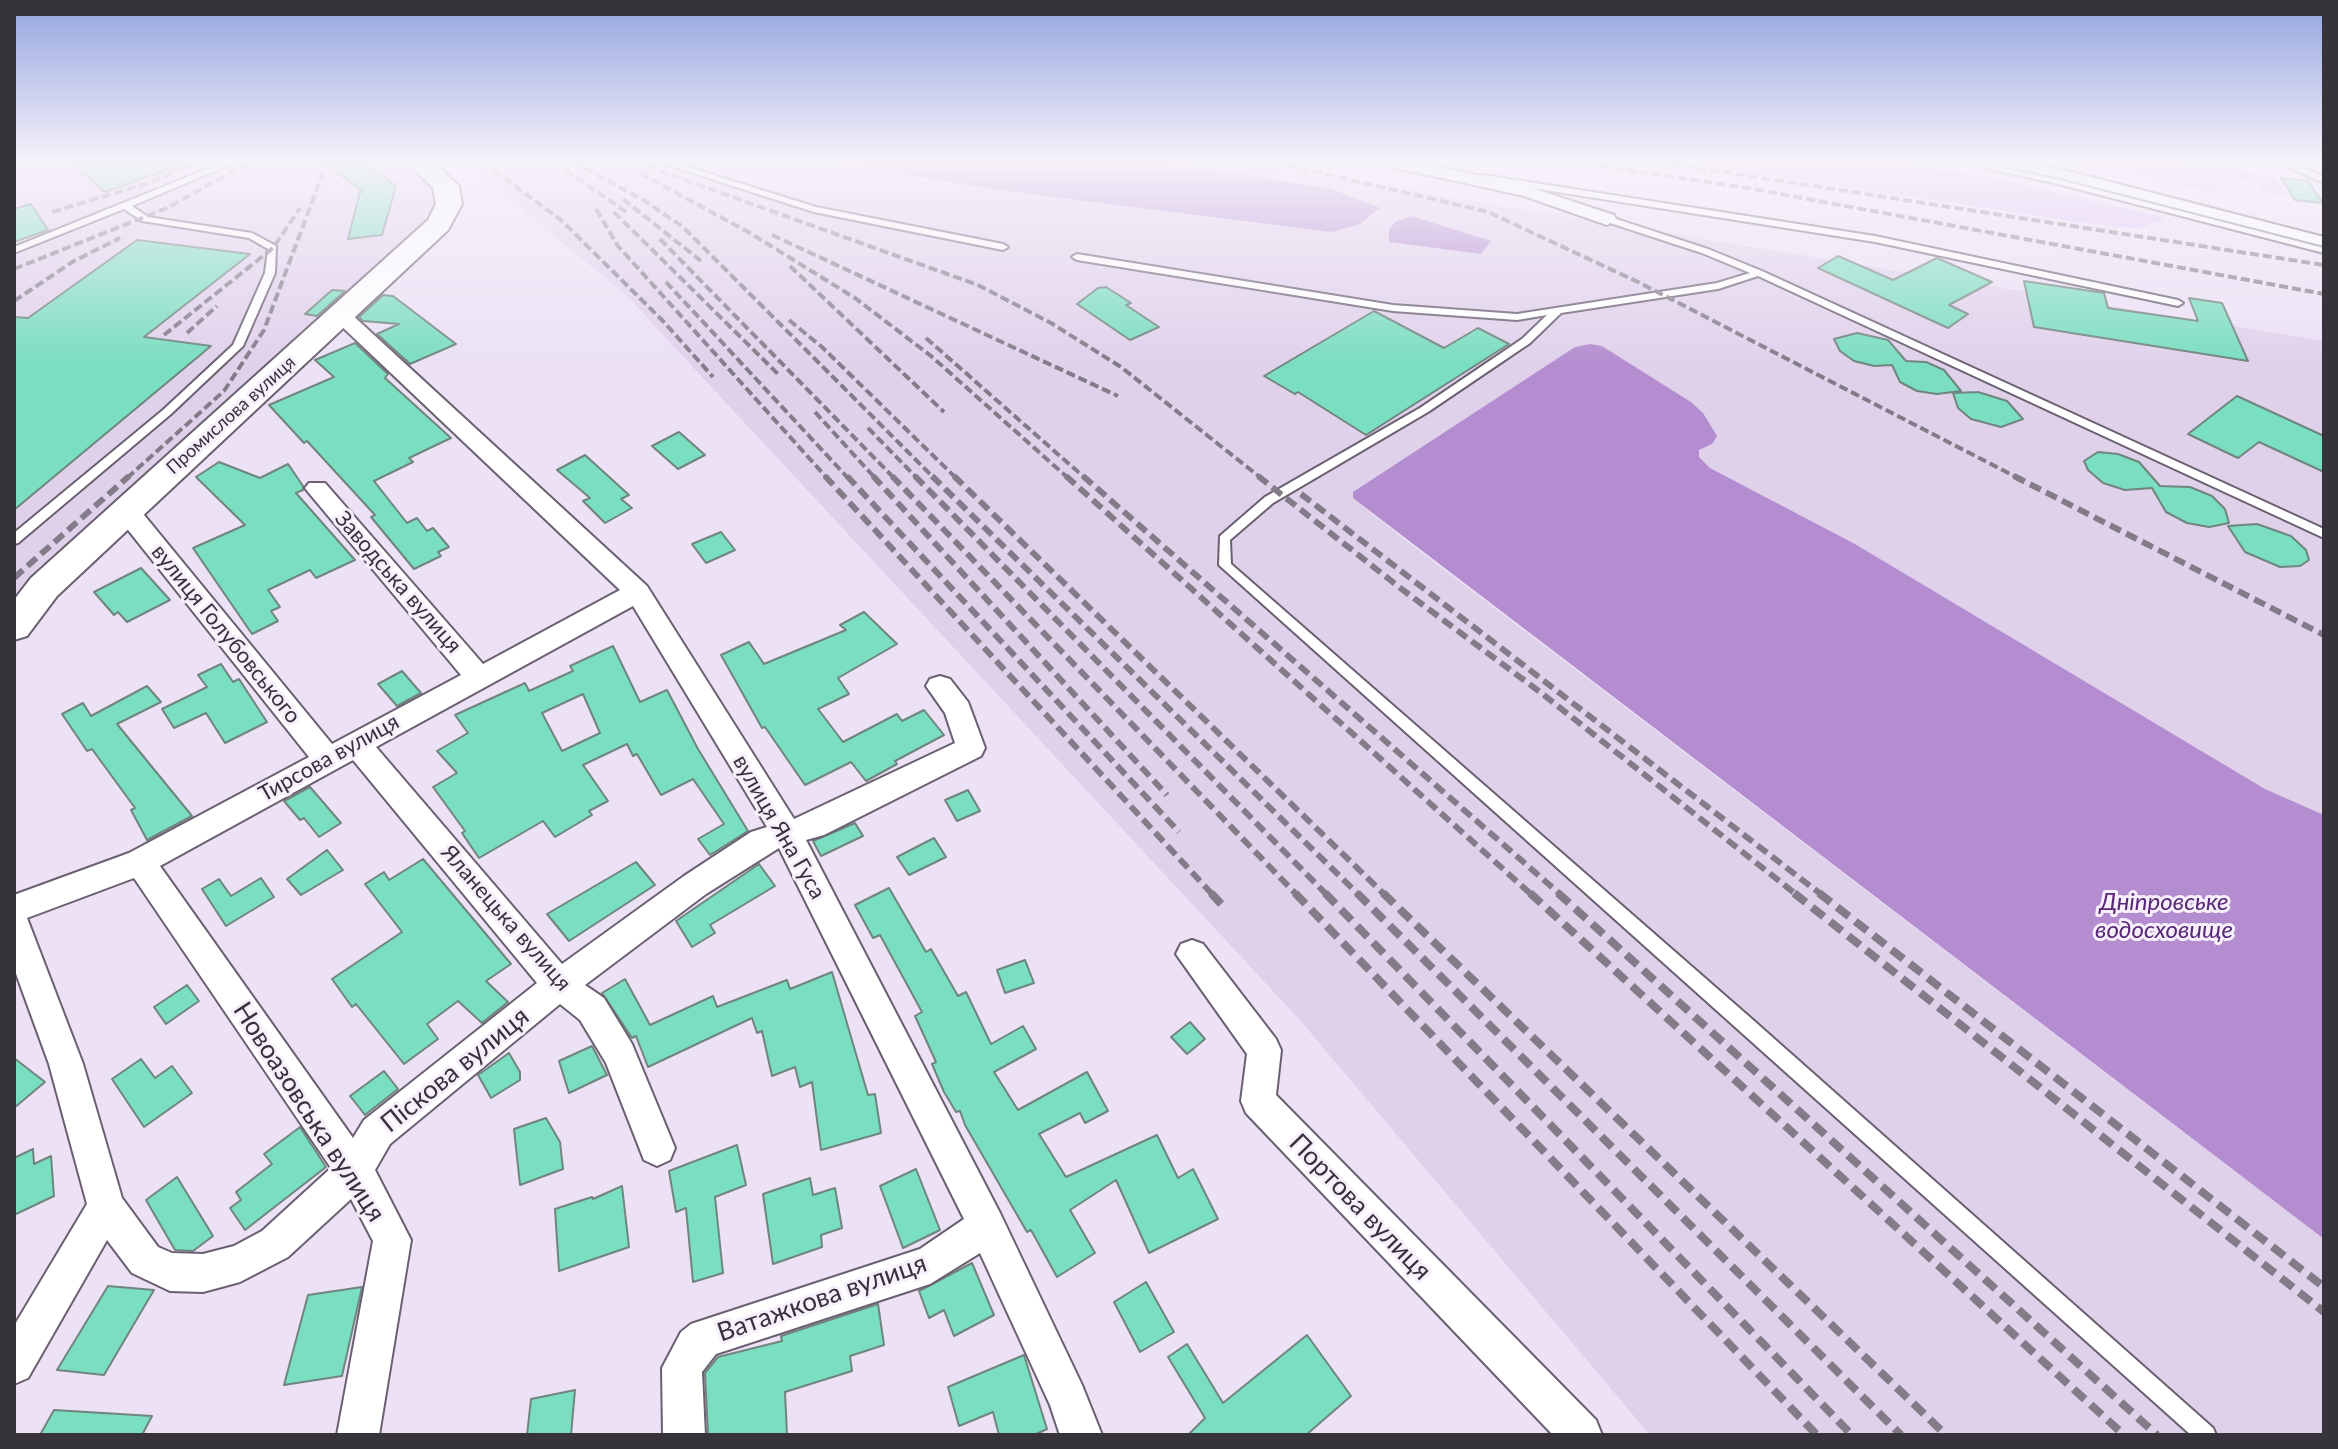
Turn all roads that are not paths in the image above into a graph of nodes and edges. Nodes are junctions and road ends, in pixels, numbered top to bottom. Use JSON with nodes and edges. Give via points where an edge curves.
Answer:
{"nodes":[{"id":1,"x":64,"y":230,"type":"edge"},
{"id":2,"x":212,"y":230,"type":"edge"},
{"id":3,"x":434,"y":230,"type":"edge"},
{"id":4,"x":917,"y":230,"type":"edge"},
{"id":5,"x":1640,"y":230,"type":"edge"},
{"id":6,"x":1817,"y":230,"type":"edge"},
{"id":7,"x":2265,"y":230,"type":"edge"},
{"id":8,"x":2324,"y":245,"type":"edge"},
{"id":9,"x":1003,"y":247,"type":"dead end"},
{"id":10,"x":14,"y":250,"type":"edge"},
{"id":11,"x":1077,"y":257,"type":"dead end"},
{"id":12,"x":1759,"y":273,"type":"junction"},
{"id":13,"x":2178,"y":303,"type":"dead end"},
{"id":14,"x":1557,"y":312,"type":"junction"},
{"id":15,"x":342,"y":316,"type":"junction"},
{"id":16,"x":317,"y":488,"type":"dead end"},
{"id":17,"x":126,"y":510,"type":"junction"},
{"id":18,"x":2324,"y":534,"type":"edge"},
{"id":19,"x":14,"y":540,"type":"edge"},
{"id":20,"x":638,"y":592,"type":"junction"},
{"id":21,"x":14,"y":627,"type":"edge"},
{"id":22,"x":478,"y":677,"type":"junction"},
{"id":23,"x":940,"y":686,"type":"dead end"},
{"id":24,"x":356,"y":743,"type":"junction"},
{"id":25,"x":327,"y":758,"type":"junction"},
{"id":26,"x":787,"y":834,"type":"junction"},
{"id":27,"x":140,"y":862,"type":"junction"},
{"id":28,"x":14,"y":909,"type":"edge"},
{"id":29,"x":14,"y":925,"type":"edge"},
{"id":30,"x":1192,"y":954,"type":"dead end"},
{"id":31,"x":559,"y":985,"type":"junction"},
{"id":32,"x":657,"y":1148,"type":"dead end"},
{"id":33,"x":354,"y":1170,"type":"junction"},
{"id":34,"x":106,"y":1207,"type":"junction"},
{"id":35,"x":987,"y":1226,"type":"junction"},
{"id":36,"x":14,"y":1364,"type":"edge"},
{"id":37,"x":358,"y":1435,"type":"edge"},
{"id":38,"x":684,"y":1435,"type":"edge"},
{"id":39,"x":1081,"y":1435,"type":"edge"},
{"id":40,"x":1581,"y":1435,"type":"edge"},
{"id":41,"x":2206,"y":1435,"type":"edge"}],
"edges":[{"from":1,"to":10,"type":"lane"},
{"from":2,"to":19,"type":"lane","via":[[252,236],[273,248],[270,273],[238,346]]},
{"from":3,"to":15,"type":"street","name":"Промислова вулиця"},
{"from":4,"to":9,"type":"lane"},
{"from":5,"to":12,"type":"lane"},
{"from":6,"to":13,"type":"lane"},
{"from":7,"to":8,"type":"street"},
{"from":11,"to":14,"type":"lane","via":[[1393,308],[1517,317]]},
{"from":12,"to":14,"type":"lane","via":[[1718,286]]},
{"from":12,"to":18,"type":"lane"},
{"from":14,"to":41,"type":"lane","via":[[1526,341],[1424,410],[1269,500],[1224,539],[1225,565]]},
{"from":15,"to":17,"type":"street","name":"Промислова вулиця"},
{"from":15,"to":20,"type":"street","name":"вулиця Яна Гуса"},
{"from":16,"to":22,"type":"street","name":"Заводська вулиця"},
{"from":17,"to":21,"type":"street","name":"Промислова вулиця","via":[[44,587]]},
{"from":17,"to":25,"type":"street","name":"вулиця Голубовського"},
{"from":20,"to":22,"type":"street","name":"Тирсова вулиця"},
{"from":20,"to":26,"type":"street","name":"вулиця Яна Гуса"},
{"from":22,"to":24,"type":"street","name":"Тирсова вулиця"},
{"from":23,"to":26,"type":"street","via":[[958,709],[971,748]]},
{"from":24,"to":25,"type":"street","name":"Тирсова вулиця"},
{"from":24,"to":31,"type":"street","name":"Яланецька вулиця"},
{"from":25,"to":27,"type":"street","name":"Тирсова вулиця"},
{"from":26,"to":31,"type":"street","name":"Піскова вулиця","via":[[750,848]]},
{"from":26,"to":35,"type":"street","name":"вулиця Яна Гуса"},
{"from":27,"to":28,"type":"street","name":"Тирсова вулиця"},
{"from":27,"to":33,"type":"street","name":"Новоазовська вулиця"},
{"from":29,"to":34,"type":"street","via":[[66,1064]]},
{"from":30,"to":40,"type":"street","name":"Портова вулиця","via":[[1264,1050],[1258,1101]]},
{"from":31,"to":32,"type":"street","name":"Яланецька вулиця","via":[[592,1009],[620,1055]]},
{"from":31,"to":33,"type":"street","name":"Піскова вулиця","via":[[377,1132]]},
{"from":33,"to":34,"type":"street","name":"Піскова вулиця","via":[[275,1244],[240,1263],[203,1273],[170,1272],[145,1260]]},
{"from":33,"to":37,"type":"street","name":"Новоазовська вулиця","via":[[392,1240]]},
{"from":34,"to":36,"type":"street"},
{"from":35,"to":38,"type":"street","name":"Ватажкова вулиця","via":[[930,1265],[705,1338],[682,1368]]},
{"from":35,"to":39,"type":"street","name":"вулиця Яна Гуса"}]}
